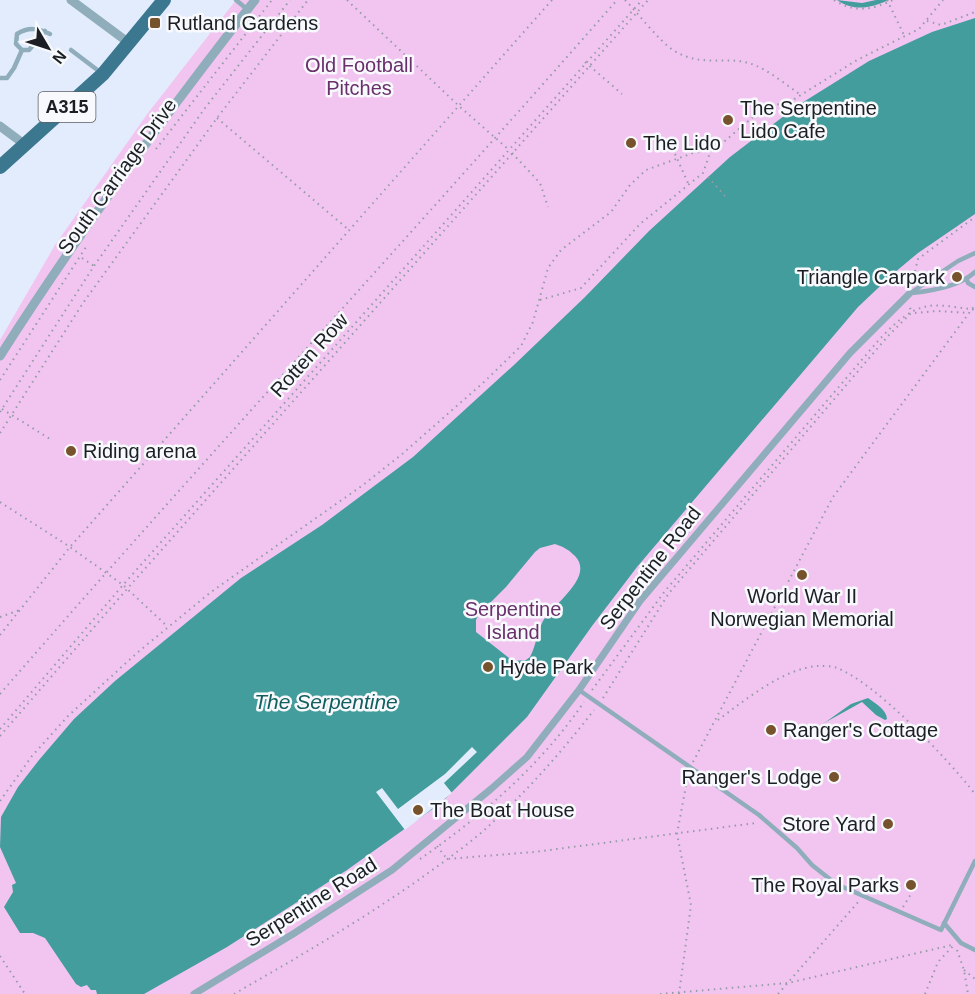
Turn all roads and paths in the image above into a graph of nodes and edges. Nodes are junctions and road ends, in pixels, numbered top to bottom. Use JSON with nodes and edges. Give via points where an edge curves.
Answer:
{"nodes":[{"id":1,"x":71,"y":0,"type":"edge"},
{"id":2,"x":164,"y":0,"type":"edge"},
{"id":3,"x":236,"y":0,"type":"edge"},
{"id":4,"x":255,"y":0,"type":"edge"},
{"id":5,"x":272,"y":0,"type":"edge"},
{"id":6,"x":290,"y":0,"type":"edge"},
{"id":7,"x":308,"y":0,"type":"edge"},
{"id":8,"x":347,"y":0,"type":"edge"},
{"id":9,"x":552,"y":0,"type":"edge"},
{"id":10,"x":617,"y":0,"type":"edge"},
{"id":11,"x":625,"y":0,"type":"edge"},
{"id":12,"x":642,"y":0,"type":"edge"},
{"id":13,"x":648,"y":0,"type":"edge"},
{"id":14,"x":834,"y":0,"type":"edge"},
{"id":15,"x":893,"y":0,"type":"edge"},
{"id":16,"x":943,"y":0,"type":"edge"},
{"id":17,"x":888,"y":1,"type":"edge"},
{"id":18,"x":634,"y":9,"type":"junction"},
{"id":19,"x":248,"y":10,"type":"junction"},
{"id":20,"x":638,"y":12,"type":"junction"},
{"id":21,"x":975,"y":12,"type":"edge"},
{"id":22,"x":927,"y":21,"type":"junction"},
{"id":23,"x":904,"y":36,"type":"junction"},
{"id":24,"x":129,"y":43,"type":"junction"},
{"id":25,"x":22,"y":50,"type":"junction"},
{"id":26,"x":71,"y":50,"type":"dead end"},
{"id":27,"x":585,"y":62,"type":"junction"},
{"id":28,"x":590,"y":66,"type":"junction"},
{"id":29,"x":103,"y":74,"type":"junction"},
{"id":30,"x":0,"y":78,"type":"edge"},
{"id":31,"x":622,"y":94,"type":"dead end"},
{"id":32,"x":801,"y":95,"type":"junction"},
{"id":33,"x":459,"y":106,"type":"junction"},
{"id":34,"x":217,"y":118,"type":"junction"},
{"id":35,"x":0,"y":126,"type":"edge"},
{"id":36,"x":496,"y":138,"type":"junction"},
{"id":37,"x":24,"y":144,"type":"junction"},
{"id":38,"x":509,"y":150,"type":"junction"},
{"id":39,"x":711,"y":150,"type":"junction"},
{"id":40,"x":513,"y":154,"type":"junction"},
{"id":41,"x":675,"y":154,"type":"dead end"},
{"id":42,"x":151,"y":155,"type":"dead end"},
{"id":43,"x":0,"y":167,"type":"edge"},
{"id":44,"x":708,"y":177,"type":"dead end"},
{"id":45,"x":688,"y":183,"type":"junction"},
{"id":46,"x":725,"y":196,"type":"dead end"},
{"id":47,"x":548,"y":207,"type":"dead end"},
{"id":48,"x":975,"y":217,"type":"edge"},
{"id":49,"x":349,"y":230,"type":"junction"},
{"id":50,"x":91,"y":238,"type":"dead end"},
{"id":51,"x":975,"y":253,"type":"edge"},
{"id":52,"x":82,"y":258,"type":"dead end"},
{"id":53,"x":94,"y":266,"type":"junction"},
{"id":54,"x":975,"y":272,"type":"edge"},
{"id":55,"x":967,"y":280,"type":"junction"},
{"id":56,"x":975,"y":287,"type":"edge"},
{"id":57,"x":909,"y":294,"type":"junction"},
{"id":58,"x":540,"y":300,"type":"junction"},
{"id":59,"x":975,"y":305,"type":"edge"},
{"id":60,"x":927,"y":306,"type":"dead end"},
{"id":61,"x":973,"y":310,"type":"edge"},
{"id":62,"x":911,"y":313,"type":"junction"},
{"id":63,"x":969,"y":313,"type":"junction"},
{"id":64,"x":885,"y":316,"type":"junction"},
{"id":65,"x":0,"y":356,"type":"edge"},
{"id":66,"x":0,"y":380,"type":"edge"},
{"id":67,"x":1,"y":411,"type":"edge"},
{"id":68,"x":12,"y":415,"type":"junction"},
{"id":69,"x":0,"y":433,"type":"edge"},
{"id":70,"x":50,"y":439,"type":"dead end"},
{"id":71,"x":0,"y":502,"type":"edge"},
{"id":72,"x":70,"y":547,"type":"junction"},
{"id":73,"x":105,"y":573,"type":"junction"},
{"id":74,"x":123,"y":585,"type":"junction"},
{"id":75,"x":127,"y":588,"type":"junction"},
{"id":76,"x":640,"y":601,"type":"junction"},
{"id":77,"x":22,"y":609,"type":"junction"},
{"id":78,"x":656,"y":614,"type":"junction"},
{"id":79,"x":0,"y":618,"type":"edge"},
{"id":80,"x":168,"y":627,"type":"junction"},
{"id":81,"x":0,"y":635,"type":"edge"},
{"id":82,"x":579,"y":690,"type":"junction"},
{"id":83,"x":0,"y":694,"type":"edge"},
{"id":84,"x":599,"y":705,"type":"junction"},
{"id":85,"x":716,"y":721,"type":"junction"},
{"id":86,"x":0,"y":729,"type":"edge"},
{"id":87,"x":0,"y":736,"type":"edge"},
{"id":88,"x":690,"y":768,"type":"junction"},
{"id":89,"x":975,"y":794,"type":"edge"},
{"id":90,"x":0,"y":801,"type":"edge"},
{"id":91,"x":767,"y":822,"type":"junction"},
{"id":92,"x":677,"y":834,"type":"junction"},
{"id":93,"x":432,"y":839,"type":"junction"},
{"id":94,"x":447,"y":859,"type":"junction"},
{"id":95,"x":975,"y":861,"type":"edge"},
{"id":96,"x":911,"y":894,"type":"dead end"},
{"id":97,"x":863,"y":896,"type":"junction"},
{"id":98,"x":900,"y":911,"type":"junction"},
{"id":99,"x":944,"y":923,"type":"junction"},
{"id":100,"x":955,"y":944,"type":"junction"},
{"id":101,"x":975,"y":950,"type":"edge"},
{"id":102,"x":0,"y":956,"type":"edge"},
{"id":103,"x":964,"y":970,"type":"junction"},
{"id":104,"x":975,"y":978,"type":"edge"},
{"id":105,"x":788,"y":983,"type":"junction"},
{"id":106,"x":679,"y":993,"type":"edge"},
{"id":107,"x":25,"y":994,"type":"edge"},
{"id":108,"x":194,"y":994,"type":"edge"},
{"id":109,"x":234,"y":994,"type":"edge"},
{"id":110,"x":660,"y":994,"type":"edge"},
{"id":111,"x":778,"y":994,"type":"edge"},
{"id":112,"x":925,"y":994,"type":"edge"},
{"id":113,"x":968,"y":994,"type":"edge"}],
"edges":[{"from":1,"to":24,"type":"street"},
{"from":2,"to":24,"type":"main road","number":"A315"},
{"from":3,"to":19,"type":"lane"},
{"from":4,"to":19,"type":"street","name":"South Carriage Drive"},
{"from":5,"to":42,"type":"path","name":"South Carriage Drive"},
{"from":6,"to":53,"type":"path","via":[[204,108]]},
{"from":7,"to":34,"type":"path"},
{"from":8,"to":33,"type":"path"},
{"from":9,"to":33,"type":"path"},
{"from":10,"to":36,"type":"path","name":"Rotten Row"},
{"from":11,"to":18,"type":"path"},
{"from":12,"to":18,"type":"path","name":"Rotten Row"},
{"from":13,"to":20,"type":"path"},
{"from":14,"to":17,"type":"path","via":[[858,10]]},
{"from":15,"to":17,"type":"path"},
{"from":16,"to":22,"type":"path"},
{"from":17,"to":23,"type":"path"},
{"from":18,"to":20,"type":"path"},
{"from":18,"to":27,"type":"path","name":"Rotten Row"},
{"from":19,"to":65,"type":"street","name":"South Carriage Drive","via":[[128,166]]},
{"from":20,"to":28,"type":"path"},
{"from":20,"to":32,"type":"path","via":[[672,50],[706,62],[754,65]]},
{"from":21,"to":22,"type":"path","via":[[941,25]]},
{"from":22,"to":23,"type":"path"},
{"from":23,"to":32,"type":"path"},
{"from":24,"to":29,"type":"main road","number":"A315"},
{"from":25,"to":25,"type":"lane","via":[[16,44],[17,34],[30,29],[47,32],[32,47]]},
{"from":25,"to":30,"type":"lane","via":[[10,75]]},
{"from":26,"to":29,"type":"lane"},
{"from":27,"to":28,"type":"path"},
{"from":27,"to":38,"type":"path","name":"Rotten Row"},
{"from":28,"to":31,"type":"path"},
{"from":28,"to":40,"type":"path"},
{"from":29,"to":37,"type":"main road","number":"A315"},
{"from":32,"to":39,"type":"path","via":[[788,103],[766,106]]},
{"from":33,"to":36,"type":"path"},
{"from":33,"to":49,"type":"path"},
{"from":34,"to":49,"type":"path"},
{"from":34,"to":68,"type":"path","via":[[83,303]]},
{"from":35,"to":37,"type":"street"},
{"from":36,"to":38,"type":"path"},
{"from":36,"to":73,"type":"path","name":"Rotten Row"},
{"from":37,"to":43,"type":"main road","number":"A315"},
{"from":38,"to":40,"type":"path"},
{"from":38,"to":74,"type":"path","name":"Rotten Row"},
{"from":39,"to":45,"type":"path","via":[[703,173]]},
{"from":39,"to":58,"type":"path","via":[[646,170],[611,212],[561,250],[548,267]]},
{"from":40,"to":47,"type":"path","via":[[540,183]]},
{"from":40,"to":75,"type":"path"},
{"from":41,"to":45,"type":"path"},
{"from":44,"to":46,"type":"path"},
{"from":45,"to":58,"type":"path","via":[[640,224],[581,288]]},
{"from":48,"to":57,"type":"path","via":[[918,260]]},
{"from":49,"to":72,"type":"path"},
{"from":50,"to":66,"type":"path","name":"South Carriage Drive"},
{"from":51,"to":57,"type":"lane","name":"Serpentine Road"},
{"from":52,"to":53,"type":"path"},
{"from":53,"to":67,"type":"path"},
{"from":54,"to":55,"type":"lane"},
{"from":55,"to":56,"type":"lane"},
{"from":55,"to":57,"type":"lane"},
{"from":57,"to":62,"type":"path"},
{"from":57,"to":64,"type":"street","name":"Serpentine Road"},
{"from":58,"to":80,"type":"path","via":[[521,345],[401,455]]},
{"from":59,"to":61,"type":"path"},
{"from":60,"to":61,"type":"path"},
{"from":61,"to":63,"type":"path"},
{"from":62,"to":63,"type":"path"},
{"from":62,"to":64,"type":"path"},
{"from":62,"to":78,"type":"path","via":[[724,527]]},
{"from":63,"to":85,"type":"path","via":[[833,497]]},
{"from":64,"to":76,"type":"street","name":"Serpentine Road"},
{"from":67,"to":68,"type":"path"},
{"from":68,"to":69,"type":"path"},
{"from":68,"to":70,"type":"path"},
{"from":71,"to":72,"type":"path"},
{"from":72,"to":73,"type":"path"},
{"from":72,"to":77,"type":"path"},
{"from":73,"to":74,"type":"path"},
{"from":73,"to":83,"type":"path","name":"Rotten Row"},
{"from":74,"to":75,"type":"path"},
{"from":74,"to":86,"type":"path","name":"Rotten Row"},
{"from":75,"to":80,"type":"path"},
{"from":75,"to":87,"type":"path"},
{"from":76,"to":78,"type":"path"},
{"from":76,"to":82,"type":"street","name":"Serpentine Road"},
{"from":77,"to":79,"type":"path"},
{"from":77,"to":81,"type":"path"},
{"from":78,"to":84,"type":"path"},
{"from":80,"to":90,"type":"path","via":[[68,716],[32,756]]},
{"from":82,"to":84,"type":"lane"},
{"from":82,"to":93,"type":"street","name":"Serpentine Road","via":[[526,757]]},
{"from":84,"to":88,"type":"lane"},
{"from":84,"to":94,"type":"path","via":[[527,789]]},
{"from":85,"to":88,"type":"path"},
{"from":85,"to":89,"type":"path","via":[[752,695],[802,668],[835,667],[898,712]]},
{"from":88,"to":91,"type":"lane"},
{"from":88,"to":92,"type":"path"},
{"from":91,"to":92,"type":"path"},
{"from":91,"to":97,"type":"lane","via":[[836,884]]},
{"from":92,"to":94,"type":"path"},
{"from":92,"to":106,"type":"path","via":[[692,905]]},
{"from":93,"to":94,"type":"path"},
{"from":93,"to":108,"type":"street","name":"Serpentine Road","via":[[392,870]]},
{"from":94,"to":109,"type":"path","via":[[321,944]]},
{"from":95,"to":99,"type":"lane"},
{"from":96,"to":98,"type":"path"},
{"from":97,"to":98,"type":"lane"},
{"from":97,"to":105,"type":"path"},
{"from":98,"to":99,"type":"lane","via":[[941,930]]},
{"from":99,"to":101,"type":"lane","via":[[961,943]]},
{"from":100,"to":103,"type":"path"},
{"from":100,"to":105,"type":"path"},
{"from":100,"to":112,"type":"path","via":[[938,962]]},
{"from":102,"to":107,"type":"path"},
{"from":103,"to":104,"type":"path"},
{"from":103,"to":113,"type":"path"},
{"from":105,"to":106,"type":"path"},
{"from":105,"to":111,"type":"path"},
{"from":106,"to":110,"type":"path"}]}
